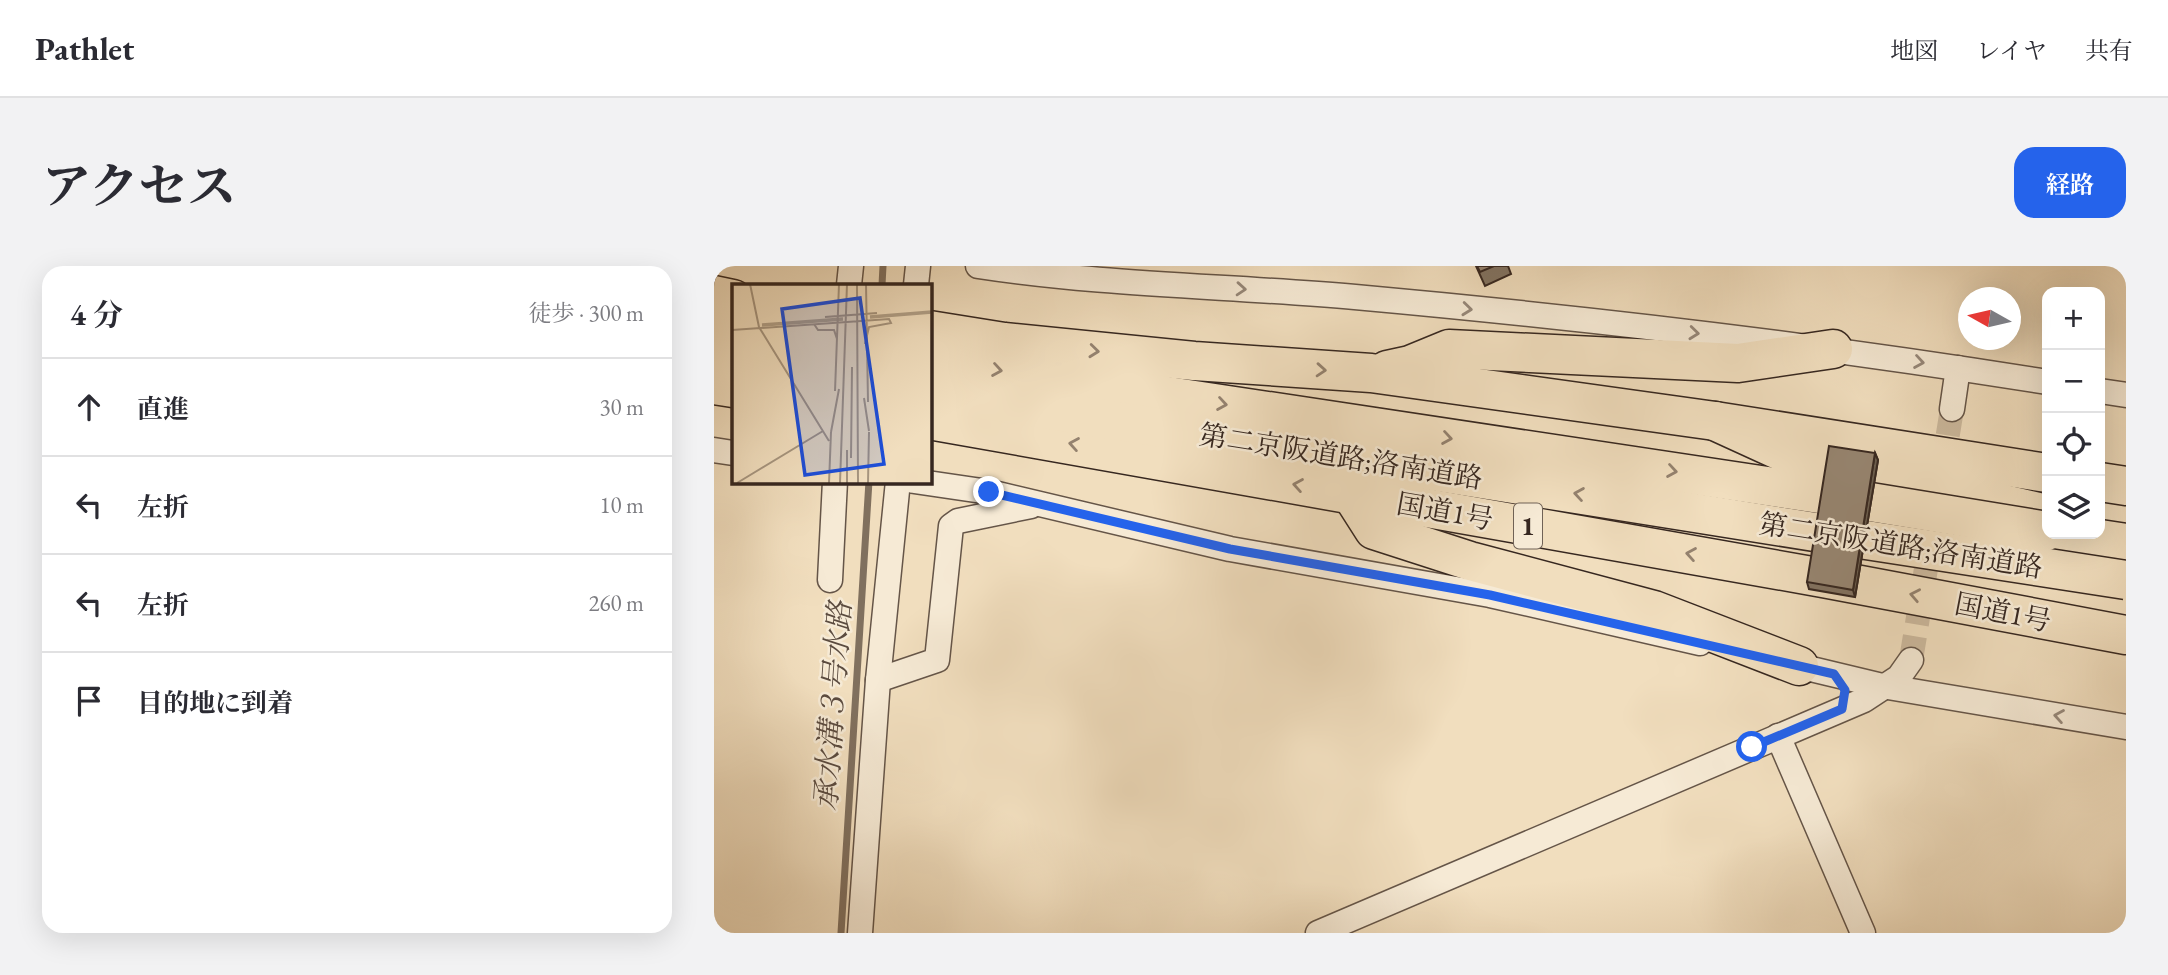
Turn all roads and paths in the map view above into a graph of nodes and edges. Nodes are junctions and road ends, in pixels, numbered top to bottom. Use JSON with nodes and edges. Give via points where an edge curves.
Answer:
{"nodes":[{"id":1,"x":851,"y":266,"type":"edge"},
{"id":2,"x":918,"y":266,"type":"edge"},
{"id":3,"x":978,"y":266,"type":"edge"},
{"id":4,"x":1102,"y":272,"type":"edge"},
{"id":5,"x":849,"y":284,"type":"edge"},
{"id":6,"x":916,"y":284,"type":"edge"},
{"id":7,"x":714,"y":295,"type":"edge"},
{"id":8,"x":732,"y":299,"type":"edge"},
{"id":9,"x":714,"y":327,"type":"edge"},
{"id":10,"x":732,"y":330,"type":"edge"},
{"id":11,"x":931,"y":330,"type":"edge"},
{"id":12,"x":1833,"y":349,"type":"junction"},
{"id":13,"x":714,"y":357,"type":"edge"},
{"id":14,"x":732,"y":360,"type":"edge"},
{"id":15,"x":931,"y":360,"type":"edge"},
{"id":16,"x":1958,"y":368,"type":"junction"},
{"id":17,"x":1371,"y":373,"type":"junction"},
{"id":18,"x":2042,"y":381,"type":"edge"},
{"id":19,"x":714,"y":384,"type":"edge"},
{"id":20,"x":732,"y":388,"type":"edge"},
{"id":21,"x":931,"y":391,"type":"edge"},
{"id":22,"x":2105,"y":392,"type":"edge"},
{"id":23,"x":2126,"y":395,"type":"edge"},
{"id":24,"x":1952,"y":409,"type":"tunnel mouth"},
{"id":25,"x":931,"y":420,"type":"edge"},
{"id":26,"x":1715,"y":421,"type":"junction"},
{"id":27,"x":714,"y":450,"type":"edge"},
{"id":28,"x":732,"y":453,"type":"edge"},
{"id":29,"x":2042,"y":472,"type":"edge"},
{"id":30,"x":835,"y":483,"type":"edge"},
{"id":31,"x":898,"y":483,"type":"edge"},
{"id":32,"x":928,"y":483,"type":"edge"},
{"id":33,"x":2105,"y":483,"type":"edge"},
{"id":34,"x":2126,"y":486,"type":"edge"},
{"id":35,"x":1351,"y":495,"type":"junction"},
{"id":36,"x":1035,"y":505,"type":"junction"},
{"id":37,"x":2042,"y":513,"type":"edge"},
{"id":38,"x":2105,"y":527,"type":"edge"},
{"id":39,"x":2042,"y":530,"type":"edge"},
{"id":40,"x":2126,"y":532,"type":"edge"},
{"id":41,"x":2100,"y":539,"type":"edge"},
{"id":42,"x":2126,"y":543,"type":"edge"},
{"id":43,"x":830,"y":580,"type":"dead end"},
{"id":44,"x":2126,"y":580,"type":"edge"},
{"id":45,"x":2126,"y":635,"type":"edge"},
{"id":46,"x":1816,"y":670,"type":"junction"},
{"id":47,"x":878,"y":680,"type":"junction"},
{"id":48,"x":1882,"y":686,"type":"junction"},
{"id":49,"x":1842,"y":709,"type":"junction"},
{"id":50,"x":2126,"y":727,"type":"edge"},
{"id":51,"x":1778,"y":736,"type":"junction"},
{"id":52,"x":860,"y":933,"type":"edge"},
{"id":53,"x":1318,"y":933,"type":"edge"},
{"id":54,"x":1863,"y":933,"type":"edge"}],
"edges":[{"from":1,"to":5,"type":"street"},
{"from":2,"to":6,"type":"street"},
{"from":3,"to":4,"type":"street","via":[[1035,275]]},
{"from":4,"to":12,"type":"street","one_way":true},
{"from":7,"to":8,"type":"highway"},
{"from":9,"to":10,"type":"highway"},
{"from":11,"to":17,"type":"highway","one_way":true,"via":[[1194,361]]},
{"from":12,"to":16,"type":"street","one_way":true},
{"from":12,"to":17,"type":"highway","via":[[1738,363],[1449,349],[1410,365]]},
{"from":13,"to":14,"type":"highway"},
{"from":15,"to":39,"type":"highway","name":"第二京阪道路;洛南道路","one_way":true,"bridge":true},
{"from":16,"to":18,"type":"street"},
{"from":16,"to":24,"type":"street"},
{"from":17,"to":26,"type":"highway"},
{"from":19,"to":20,"type":"highway"},
{"from":44,"to":21,"type":"highway","name":"第二京阪道路;洛南道路","number":"1","one_way":true,"bridge":true},
{"from":22,"to":23,"type":"street"},
{"from":35,"to":25,"type":"highway","name":"国道1号","number":"1","one_way":true},
{"from":26,"to":29,"type":"highway"},
{"from":26,"to":37,"type":"highway","via":[[1784,453]]},
{"from":27,"to":28,"type":"street"},
{"from":30,"to":43,"type":"street"},
{"from":31,"to":47,"type":"street"},
{"from":32,"to":36,"type":"street","via":[[989,492]]},
{"from":33,"to":34,"type":"highway"},
{"from":45,"to":35,"type":"highway","name":"国道1号","number":"1","one_way":true},
{"from":35,"to":46,"type":"highway","via":[[1374,530],[1654,610]]},
{"from":36,"to":46,"type":"street","via":[[1230,549],[1490,595]]},
{"from":36,"to":47,"type":"street","via":[[951,526],[937,660]]},
{"from":38,"to":40,"type":"highway"},
{"from":41,"to":42,"type":"highway","name":"第二京阪道路;洛南道路"},
{"from":46,"to":48,"type":"street"},
{"from":46,"to":49,"type":"street","via":[[1845,690]]},
{"from":47,"to":52,"type":"street"},
{"from":48,"to":49,"type":"street"},
{"from":50,"to":48,"type":"street","one_way":true},
{"from":49,"to":51,"type":"street"},
{"from":51,"to":53,"type":"street"},
{"from":51,"to":54,"type":"street"}]}
